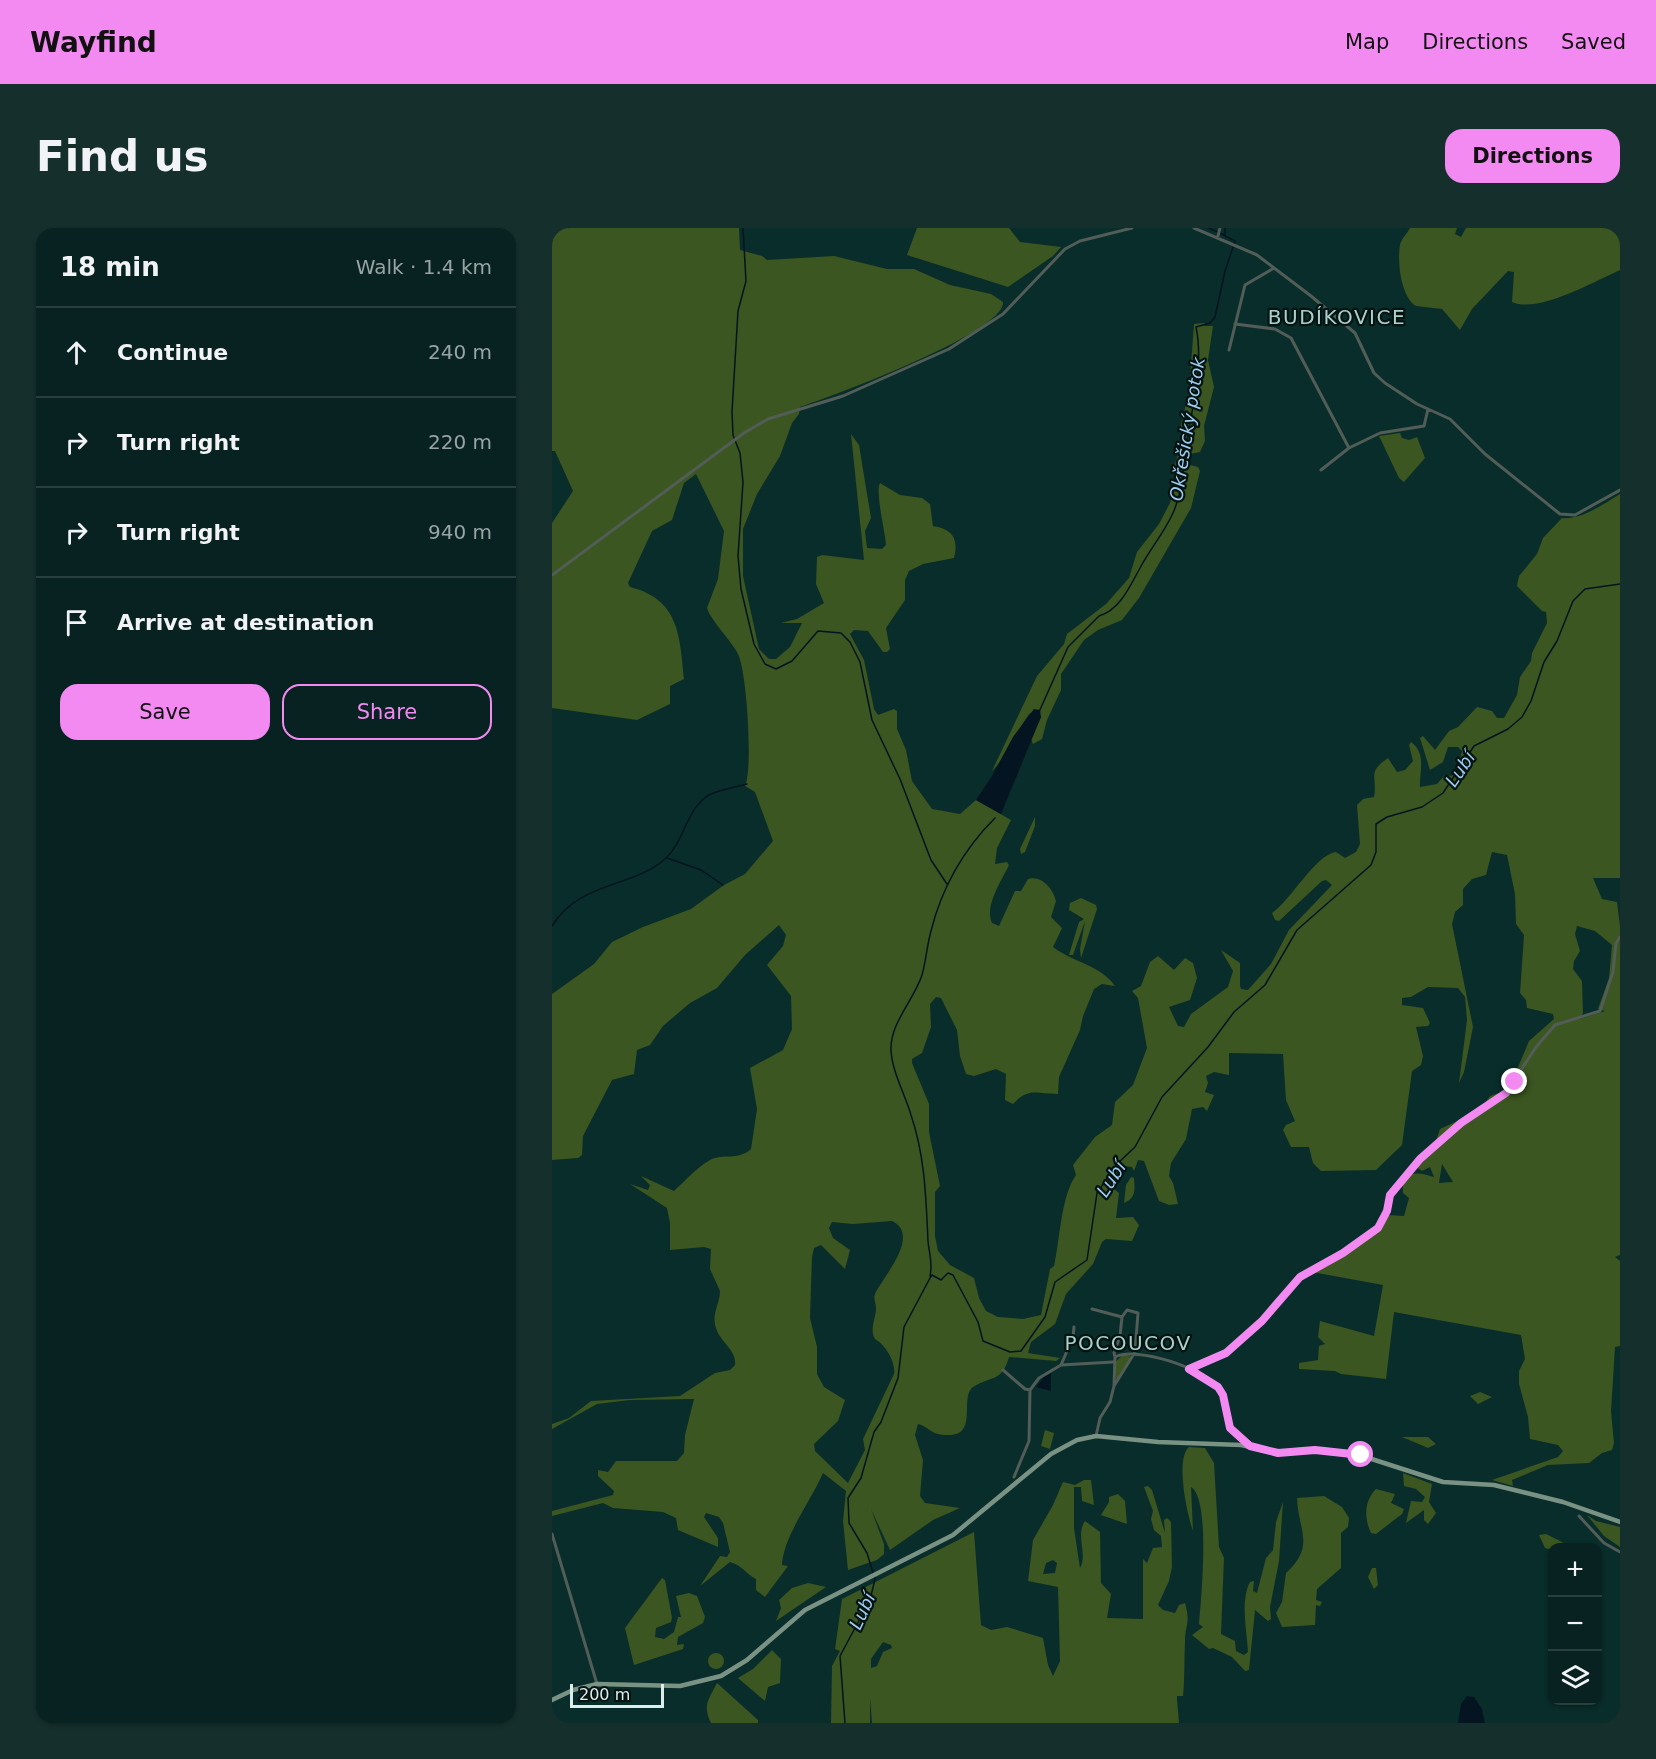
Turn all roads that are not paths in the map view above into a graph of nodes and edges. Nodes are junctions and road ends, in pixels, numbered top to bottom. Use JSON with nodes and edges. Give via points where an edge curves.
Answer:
{"nodes":[{"id":1,"x":1132,"y":228,"type":"edge"},
{"id":2,"x":1194,"y":228,"type":"edge"},
{"id":3,"x":1219,"y":233,"type":"edge"},
{"id":4,"x":1274,"y":268,"type":"junction"},
{"id":5,"x":1235,"y":324,"type":"junction"},
{"id":6,"x":1230,"y":350,"type":"dead end"},
{"id":7,"x":1428,"y":409,"type":"junction"},
{"id":8,"x":1349,"y":448,"type":"junction"},
{"id":9,"x":1321,"y":470,"type":"dead end"},
{"id":10,"x":1620,"y":490,"type":"edge"},
{"id":11,"x":552,"y":575,"type":"edge"},
{"id":12,"x":1620,"y":937,"type":"edge"},
{"id":13,"x":1092,"y":1309,"type":"dead end"},
{"id":14,"x":1122,"y":1317,"type":"junction"},
{"id":15,"x":1074,"y":1327,"type":"dead end"},
{"id":16,"x":1136,"y":1352,"type":"junction"},
{"id":17,"x":1115,"y":1357,"type":"junction"},
{"id":18,"x":1113,"y":1362,"type":"junction"},
{"id":19,"x":1062,"y":1365,"type":"junction"},
{"id":20,"x":1189,"y":1369,"type":"junction"},
{"id":21,"x":1003,"y":1370,"type":"dead end"},
{"id":22,"x":1114,"y":1386,"type":"junction"},
{"id":23,"x":1030,"y":1390,"type":"junction"},
{"id":24,"x":1096,"y":1436,"type":"junction"},
{"id":25,"x":1250,"y":1446,"type":"junction"},
{"id":26,"x":1014,"y":1477,"type":"dead end"},
{"id":27,"x":1579,"y":1516,"type":"dead end"},
{"id":28,"x":1620,"y":1522,"type":"edge"},
{"id":29,"x":552,"y":1534,"type":"edge"},
{"id":30,"x":1620,"y":1552,"type":"edge"},
{"id":31,"x":597,"y":1684,"type":"junction"},
{"id":32,"x":552,"y":1700,"type":"edge"}],
"edges":[{"from":1,"to":11,"type":"street","via":[[1080,241],[1065,249],[1004,315],[949,348],[843,396],[768,419],[744,433]]},
{"from":2,"to":3,"type":"street"},
{"from":3,"to":4,"type":"street"},
{"from":4,"to":5,"type":"street","via":[[1245,285]]},
{"from":4,"to":7,"type":"street","via":[[1355,333],[1370,365],[1384,382]]},
{"from":5,"to":6,"type":"street"},
{"from":5,"to":8,"type":"street","via":[[1275,329],[1291,338]]},
{"from":7,"to":8,"type":"street","via":[[1424,426],[1380,433]]},
{"from":7,"to":10,"type":"street","via":[[1450,419],[1485,454],[1560,514],[1575,515]]},
{"from":8,"to":9,"type":"street"},
{"from":12,"to":20,"type":"street","via":[[1600,1011],[1555,1025],[1506,1093],[1461,1123],[1420,1159],[1390,1195],[1378,1228],[1300,1277],[1262,1321],[1226,1353]]},
{"from":13,"to":14,"type":"street"},
{"from":14,"to":16,"type":"street","via":[[1127,1310],[1138,1313]]},
{"from":14,"to":17,"type":"street"},
{"from":15,"to":19,"type":"street"},
{"from":16,"to":17,"type":"street"},
{"from":16,"to":20,"type":"street"},
{"from":16,"to":22,"type":"street"},
{"from":17,"to":18,"type":"street"},
{"from":18,"to":19,"type":"street"},
{"from":18,"to":22,"type":"street"},
{"from":19,"to":23,"type":"street","via":[[1039,1378]]},
{"from":20,"to":25,"type":"street","via":[[1218,1387],[1230,1428]]},
{"from":21,"to":23,"type":"street"},
{"from":22,"to":24,"type":"street"},
{"from":23,"to":26,"type":"street","via":[[1029,1441]]},
{"from":24,"to":25,"type":"main road"},
{"from":24,"to":31,"type":"main road","via":[[1077,1440],[1051,1454],[964,1527],[936,1545],[804,1610],[747,1660],[721,1676],[680,1686]]},
{"from":25,"to":28,"type":"main road","via":[[1278,1453],[1353,1453],[1443,1482],[1494,1485],[1563,1502]]},
{"from":27,"to":30,"type":"street","via":[[1604,1543]]},
{"from":29,"to":31,"type":"street"},
{"from":31,"to":32,"type":"main road"}]}
